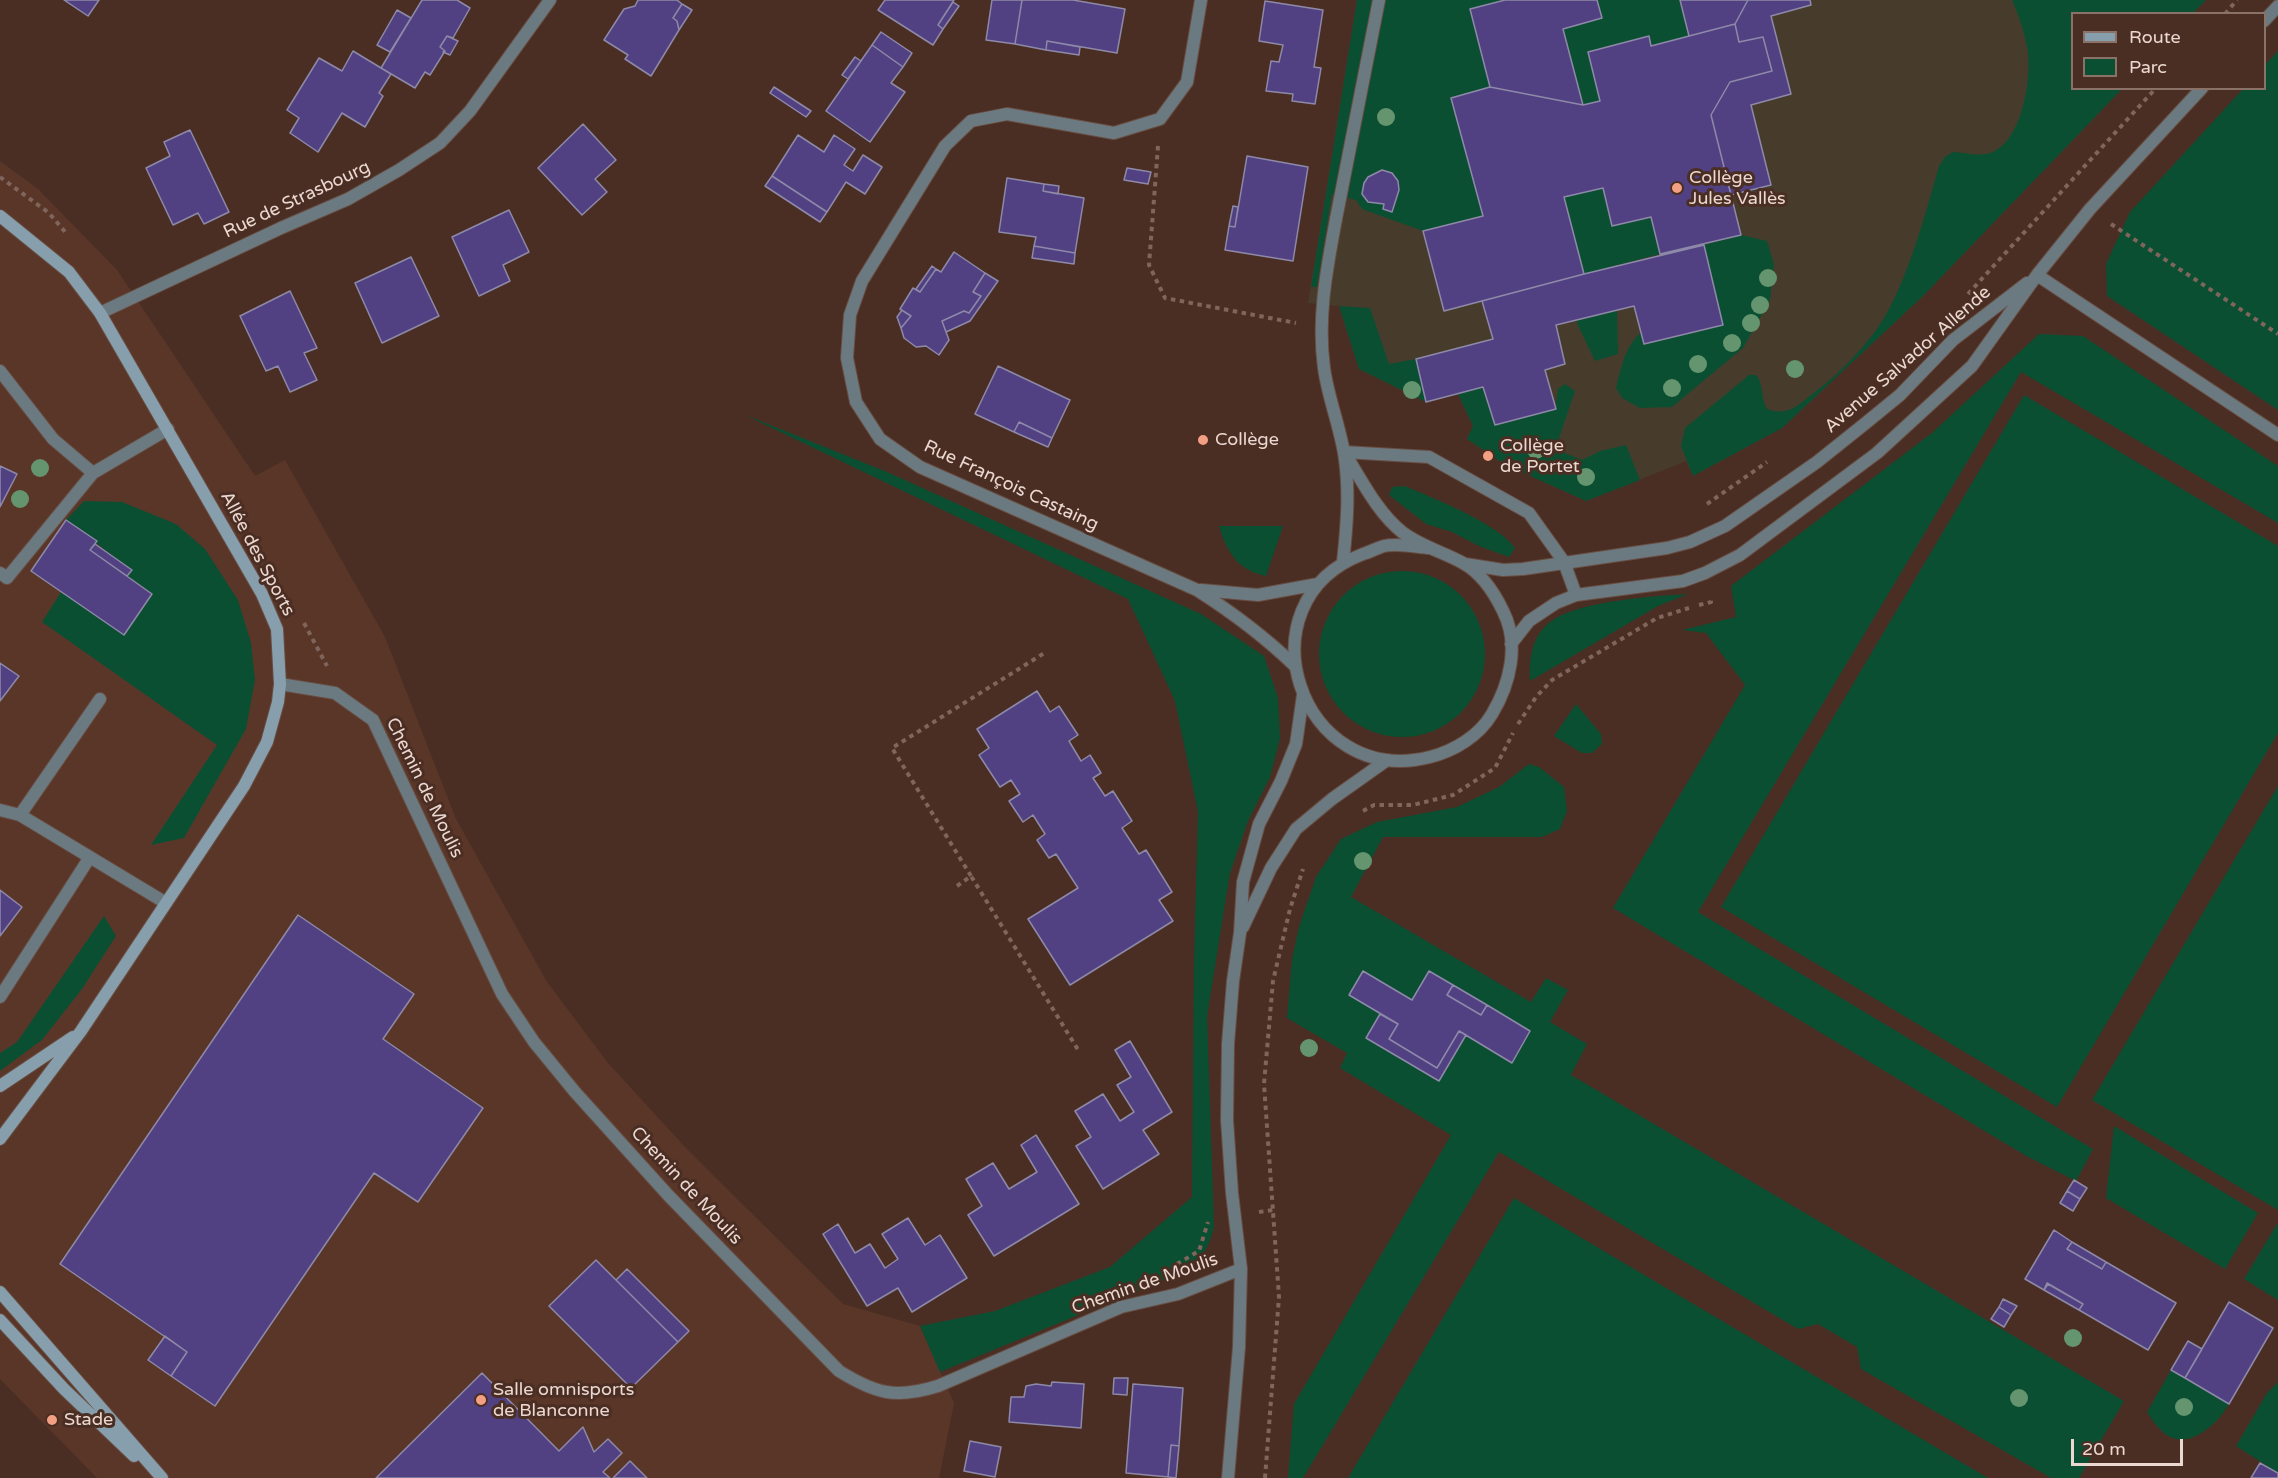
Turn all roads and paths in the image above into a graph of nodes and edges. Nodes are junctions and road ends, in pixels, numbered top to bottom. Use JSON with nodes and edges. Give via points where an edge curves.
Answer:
{"nodes":[{"id":1,"x":550,"y":0,"type":"edge"},
{"id":2,"x":1201,"y":0,"type":"edge"},
{"id":3,"x":1379,"y":0,"type":"edge"},
{"id":4,"x":2237,"y":0,"type":"edge"},
{"id":5,"x":2278,"y":6,"type":"edge"},
{"id":6,"x":2226,"y":12,"type":"edge"},
{"id":7,"x":2266,"y":20,"type":"edge"},
{"id":8,"x":2154,"y":90,"type":"edge"},
{"id":9,"x":2200,"y":90,"type":"edge"},
{"id":10,"x":1160,"y":119,"type":"junction"},
{"id":11,"x":2090,"y":209,"type":"junction"},
{"id":12,"x":0,"y":216,"type":"edge"},
{"id":13,"x":0,"y":227,"type":"edge"},
{"id":14,"x":20,"y":234,"type":"junction"},
{"id":15,"x":2037,"y":275,"type":"junction"},
{"id":16,"x":1966,"y":295,"type":"dead end"},
{"id":17,"x":100,"y":313,"type":"junction"},
{"id":18,"x":1321,"y":328,"type":"junction"},
{"id":19,"x":2278,"y":334,"type":"edge"},
{"id":20,"x":0,"y":371,"type":"edge"},
{"id":21,"x":168,"y":429,"type":"junction"},
{"id":22,"x":2278,"y":435,"type":"edge"},
{"id":23,"x":1344,"y":452,"type":"junction"},
{"id":24,"x":1772,"y":459,"type":"dead end"},
{"id":25,"x":93,"y":473,"type":"junction"},
{"id":26,"x":1699,"y":509,"type":"dead end"},
{"id":27,"x":1430,"y":548,"type":"junction"},
{"id":28,"x":1343,"y":562,"type":"junction"},
{"id":29,"x":1564,"y":562,"type":"junction"},
{"id":30,"x":1465,"y":564,"type":"junction"},
{"id":31,"x":0,"y":573,"type":"edge"},
{"id":32,"x":1318,"y":584,"type":"junction"},
{"id":33,"x":1197,"y":590,"type":"junction"},
{"id":34,"x":1576,"y":595,"type":"junction"},
{"id":35,"x":1711,"y":602,"type":"dead end"},
{"id":36,"x":1511,"y":644,"type":"junction"},
{"id":37,"x":1046,"y":652,"type":"dead end"},
{"id":38,"x":1294,"y":666,"type":"junction"},
{"id":39,"x":280,"y":684,"type":"junction"},
{"id":40,"x":1303,"y":695,"type":"junction"},
{"id":41,"x":100,"y":699,"type":"dead end"},
{"id":42,"x":1388,"y":760,"type":"junction"},
{"id":43,"x":0,"y":810,"type":"edge"},
{"id":44,"x":1357,"y":814,"type":"dead end"},
{"id":45,"x":20,"y":815,"type":"junction"},
{"id":46,"x":90,"y":857,"type":"junction"},
{"id":47,"x":1305,"y":864,"type":"dead end"},
{"id":48,"x":971,"y":876,"type":"junction"},
{"id":49,"x":957,"y":886,"type":"dead end"},
{"id":50,"x":166,"y":903,"type":"junction"},
{"id":51,"x":1240,"y":933,"type":"junction"},
{"id":52,"x":0,"y":997,"type":"edge"},
{"id":53,"x":81,"y":1031,"type":"junction"},
{"id":54,"x":1080,"y":1053,"type":"dead end"},
{"id":55,"x":0,"y":1086,"type":"edge"},
{"id":56,"x":0,"y":1139,"type":"edge"},
{"id":57,"x":1241,"y":1269,"type":"junction"},
{"id":58,"x":0,"y":1292,"type":"edge"},
{"id":59,"x":0,"y":1320,"type":"edge"},
{"id":60,"x":160,"y":1478,"type":"edge"},
{"id":61,"x":1228,"y":1478,"type":"edge"},
{"id":62,"x":1265,"y":1478,"type":"edge"}],
"edges":[{"from":1,"to":17,"type":"street","name":"Rue de Strasbourg","via":[[470,111],[440,143],[348,199]]},
{"from":2,"to":10,"type":"street","via":[[1187,82]]},
{"from":3,"to":18,"type":"street","via":[[1323,292]]},
{"from":4,"to":6,"type":"path"},
{"from":5,"to":7,"type":"street"},
{"from":8,"to":16,"type":"path"},
{"from":9,"to":11,"type":"street","name":"Avenue Salvador Allende"},
{"from":10,"to":18,"type":"path","via":[[1149,265],[1165,298]]},
{"from":10,"to":33,"type":"street","name":"Rue François Castaing","via":[[1114,133],[1007,114],[971,121],[945,146],[862,281],[850,315],[847,358],[856,402],[880,439],[920,467]]},
{"from":11,"to":15,"type":"street","name":"Avenue Salvador Allende"},
{"from":11,"to":19,"type":"path"},
{"from":12,"to":14,"type":"street","name":"Allée des Sports"},
{"from":13,"to":14,"type":"street"},
{"from":14,"to":17,"type":"street","name":"Allée des Sports","via":[[69,272]]},
{"from":15,"to":22,"type":"street"},
{"from":15,"to":29,"type":"street","name":"Avenue Salvador Allende","via":[[1953,340],[1900,395],[1867,422],[1725,526],[1666,548]]},
{"from":15,"to":34,"type":"street","name":"Avenue Salvador Allende","via":[[1972,366],[1877,453],[1740,555],[1683,581]]},
{"from":17,"to":21,"type":"street","name":"Allée des Sports"},
{"from":18,"to":23,"type":"street","via":[[1324,368]]},
{"from":20,"to":25,"type":"street","via":[[53,439]]},
{"from":21,"to":25,"type":"street"},
{"from":21,"to":39,"type":"street","name":"Allée des Sports","via":[[262,594],[277,629]]},
{"from":23,"to":27,"type":"street","via":[[1377,504],[1402,532]]},
{"from":23,"to":28,"type":"street","via":[[1348,488]]},
{"from":23,"to":29,"type":"street","via":[[1429,458],[1529,513]]},
{"from":24,"to":26,"type":"path"},
{"from":25,"to":31,"type":"street","via":[[7,578]]},
{"from":27,"to":28,"type":"street","via":[[1385,546]]},
{"from":27,"to":30,"type":"street"},
{"from":28,"to":32,"type":"street"},
{"from":29,"to":30,"type":"street","name":"Avenue Salvador Allende","via":[[1503,570]]},
{"from":29,"to":34,"type":"street"},
{"from":30,"to":36,"type":"street","via":[[1494,594],[1504,613]]},
{"from":32,"to":33,"type":"street","name":"Rue François Castaing","via":[[1258,595]]},
{"from":32,"to":38,"type":"street","via":[[1303,609],[1295,637]]},
{"from":33,"to":38,"type":"street","name":"Rue François Castaing","via":[[1265,636]]},
{"from":34,"to":36,"type":"street","name":"Avenue Salvador Allende","via":[[1529,621]]},
{"from":35,"to":44,"type":"path","via":[[1657,618],[1552,680],[1536,697],[1495,768],[1452,795],[1413,805],[1374,805]]},
{"from":36,"to":42,"type":"street","via":[[1510,670],[1503,695],[1490,718],[1470,738],[1445,753],[1417,760]]},
{"from":37,"to":48,"type":"path","via":[[892,748]]},
{"from":38,"to":40,"type":"street"},
{"from":39,"to":50,"type":"street","name":"Allée des Sports","via":[[263,751]]},
{"from":39,"to":57,"type":"street","name":"Chemin de Moulis","via":[[335,693],[373,720],[502,994],[534,1042],[668,1195],[833,1366],[864,1387],[912,1394],[938,1386],[1121,1307],[1178,1294]]},
{"from":40,"to":42,"type":"street","via":[[1317,719],[1337,738],[1360,753]]},
{"from":40,"to":51,"type":"street","via":[[1296,744],[1258,824],[1243,882]]},
{"from":41,"to":45,"type":"street"},
{"from":42,"to":51,"type":"street","via":[[1296,830],[1271,868]]},
{"from":43,"to":45,"type":"street"},
{"from":45,"to":46,"type":"street"},
{"from":46,"to":50,"type":"street"},
{"from":46,"to":52,"type":"street"},
{"from":47,"to":62,"type":"path","via":[[1274,981],[1264,1084],[1279,1297]]},
{"from":48,"to":49,"type":"path"},
{"from":48,"to":54,"type":"path"},
{"from":50,"to":53,"type":"street","name":"Allée des Sports"},
{"from":51,"to":57,"type":"street","via":[[1231,1002],[1227,1120]]},
{"from":53,"to":55,"type":"street","name":"Allée des Sports"},
{"from":53,"to":56,"type":"street","name":"Allée des Sports"},
{"from":57,"to":61,"type":"street"},
{"from":58,"to":60,"type":"street"},
{"from":59,"to":60,"type":"street","via":[[85,1410]]}]}
